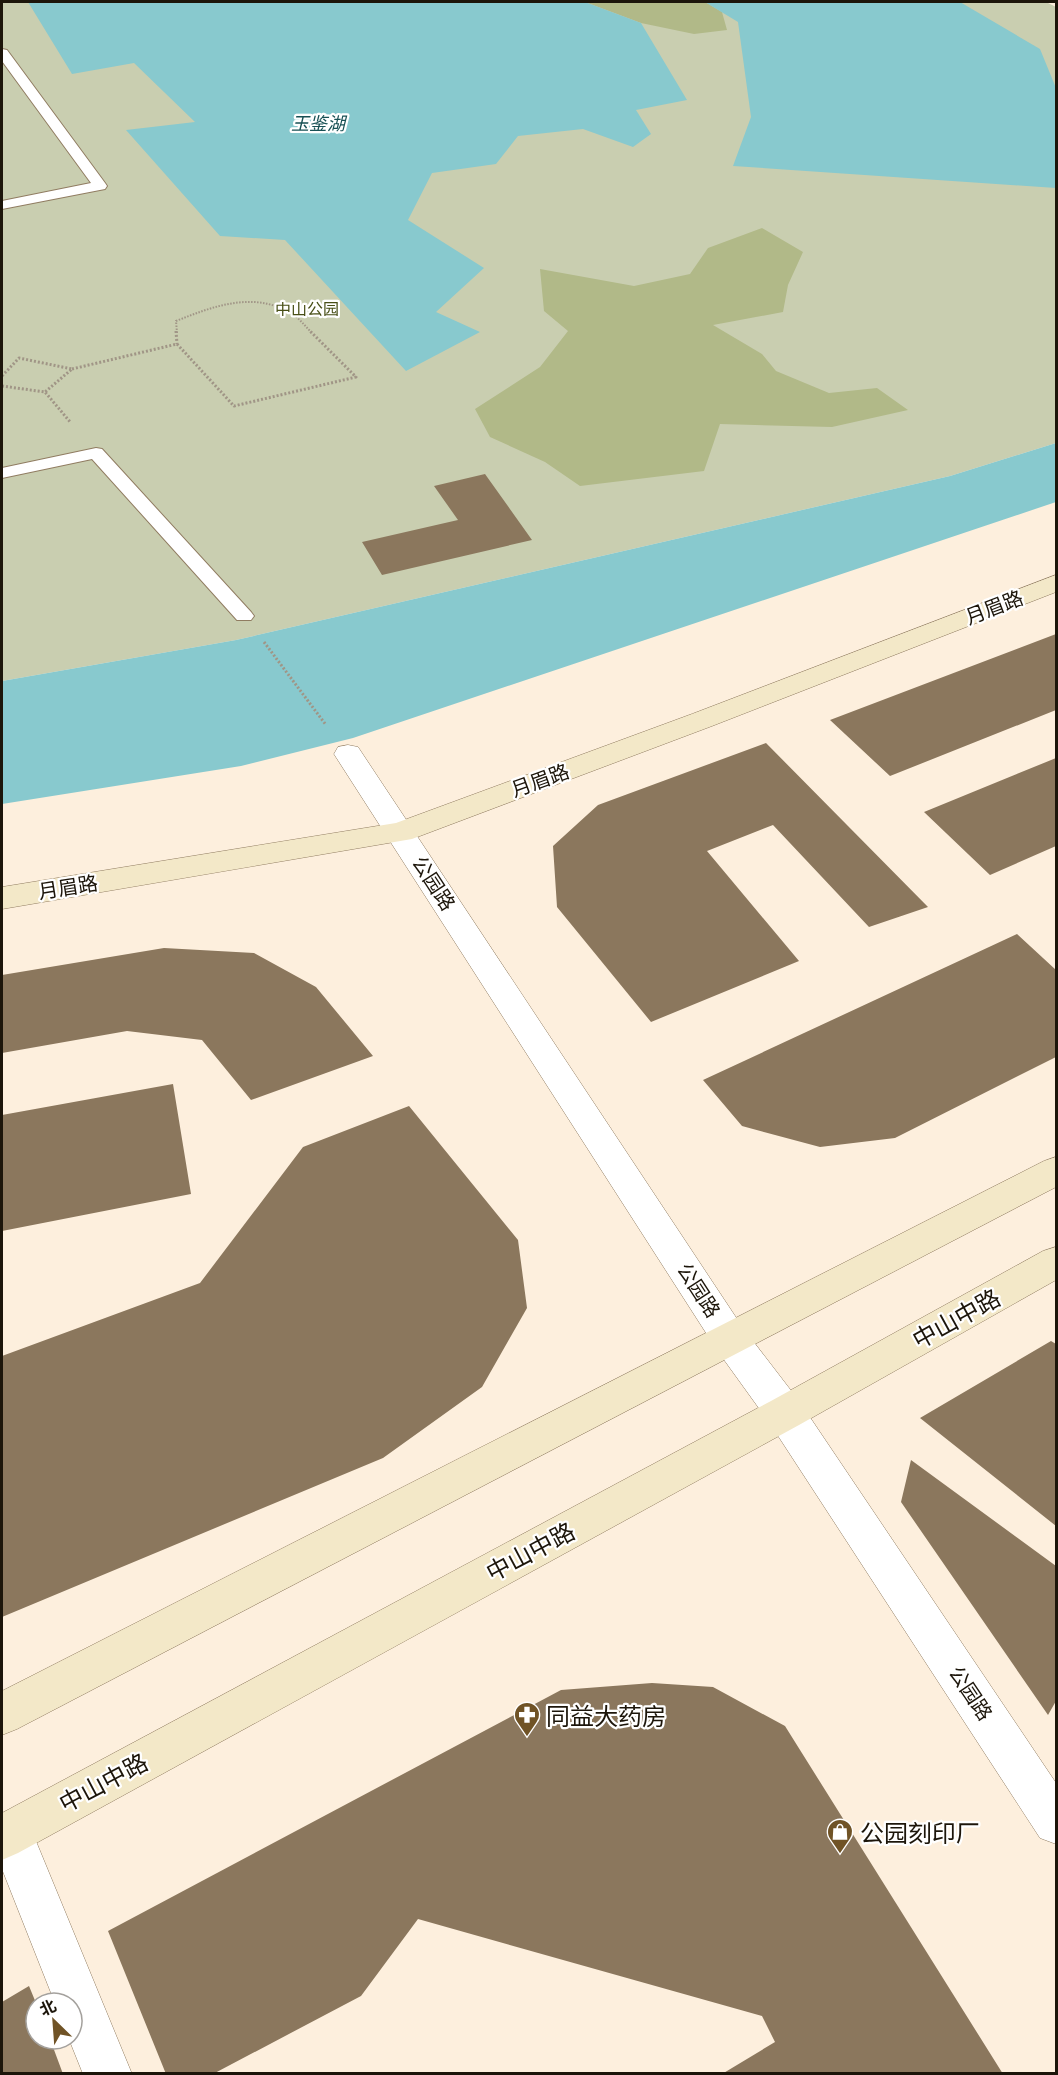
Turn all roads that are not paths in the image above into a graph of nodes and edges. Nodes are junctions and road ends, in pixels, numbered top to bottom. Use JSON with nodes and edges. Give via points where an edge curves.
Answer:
{"nodes":[{"id":1,"x":2,"y":52,"type":"edge"},
{"id":2,"x":2,"y":205,"type":"edge"},
{"id":3,"x":2,"y":473,"type":"edge"},
{"id":4,"x":1056,"y":583,"type":"edge"},
{"id":5,"x":244,"y":616,"type":"road end"},
{"id":6,"x":348,"y":754,"type":"road end"},
{"id":7,"x":401,"y":832,"type":"junction"},
{"id":8,"x":2,"y":898,"type":"edge"},
{"id":9,"x":1056,"y":1171,"type":"edge"},
{"id":10,"x":1056,"y":1262,"type":"edge"},
{"id":11,"x":730,"y":1339,"type":"junction"},
{"id":12,"x":785,"y":1413,"type":"junction"},
{"id":13,"x":2,"y":1714,"type":"edge"},
{"id":14,"x":1056,"y":1822,"type":"edge"},
{"id":15,"x":6,"y":1835,"type":"edge"},
{"id":16,"x":108,"y":2073,"type":"edge"}],
"edges":[{"from":1,"to":2,"type":"lane","via":[[100,186]]},
{"from":3,"to":5,"type":"lane","via":[[96,453]]},
{"from":4,"to":7,"type":"main road","name":"月眉路"},
{"from":6,"to":7,"type":"street","name":"公园路"},
{"from":7,"to":8,"type":"main road","name":"月眉路"},
{"from":7,"to":11,"type":"street","name":"公园路"},
{"from":9,"to":11,"type":"main road"},
{"from":10,"to":12,"type":"main road","name":"中山中路"},
{"from":11,"to":12,"type":"street","name":"公园路"},
{"from":11,"to":13,"type":"main road"},
{"from":12,"to":14,"type":"street","name":"公园路"},
{"from":12,"to":15,"type":"main road","name":"中山中路"},
{"from":15,"to":16,"type":"street"}]}
